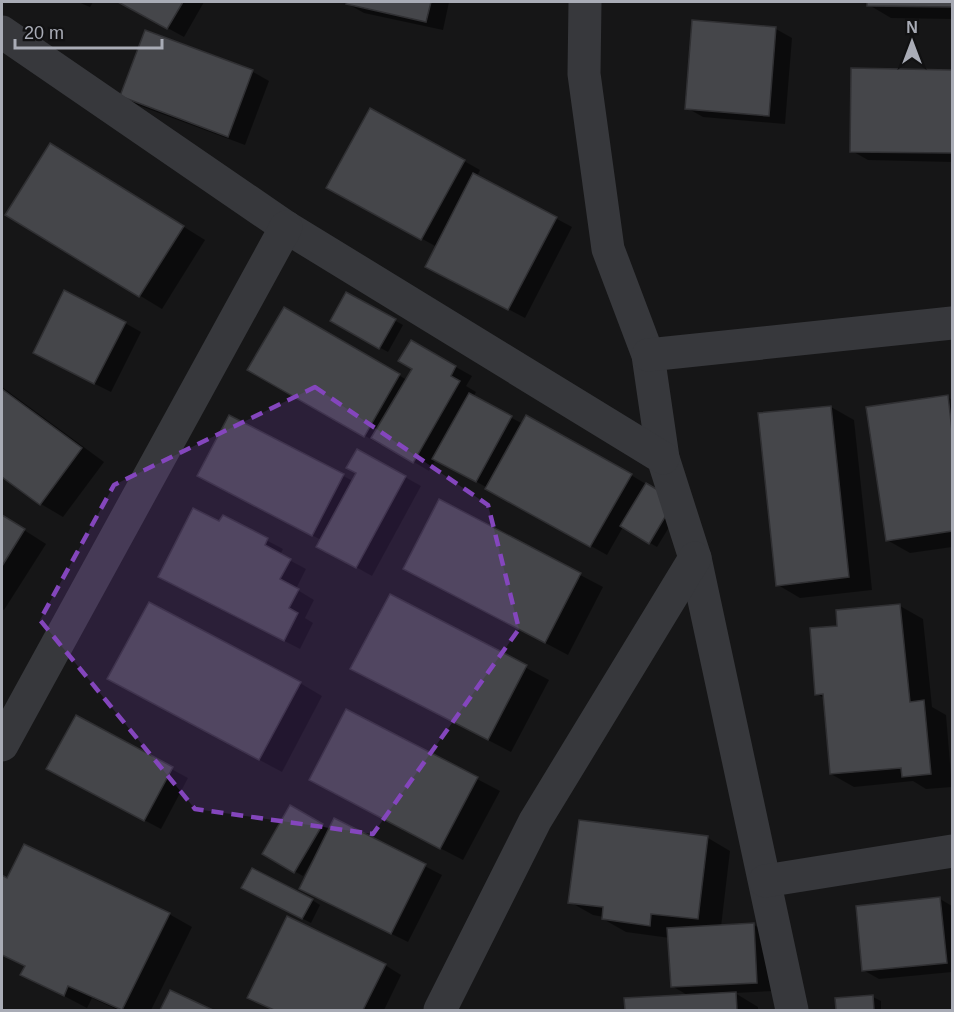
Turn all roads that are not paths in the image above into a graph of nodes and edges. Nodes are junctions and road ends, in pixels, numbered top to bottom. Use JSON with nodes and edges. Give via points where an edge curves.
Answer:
{"nodes":[{"id":1,"x":585,"y":2,"type":"edge"},
{"id":2,"x":2,"y":32,"type":"edge"},
{"id":3,"x":286,"y":227,"type":"junction"},
{"id":4,"x":952,"y":324,"type":"edge"},
{"id":5,"x":648,"y":355,"type":"junction"},
{"id":6,"x":663,"y":458,"type":"junction"},
{"id":7,"x":695,"y":558,"type":"junction"},
{"id":8,"x":2,"y":745,"type":"edge"},
{"id":9,"x":952,"y":851,"type":"edge"},
{"id":10,"x":765,"y":881,"type":"junction"},
{"id":11,"x":440,"y":1011,"type":"edge"},
{"id":12,"x":792,"y":1011,"type":"edge"}],
"edges":[{"from":1,"to":5,"type":"street","via":[[584,74],[608,249]]},
{"from":2,"to":3,"type":"street"},
{"from":3,"to":6,"type":"street"},
{"from":3,"to":8,"type":"street"},
{"from":4,"to":5,"type":"street"},
{"from":5,"to":6,"type":"street"},
{"from":6,"to":7,"type":"street"},
{"from":7,"to":10,"type":"street"},
{"from":7,"to":11,"type":"street","via":[[535,821]]},
{"from":9,"to":10,"type":"street"},
{"from":10,"to":12,"type":"street"}]}
